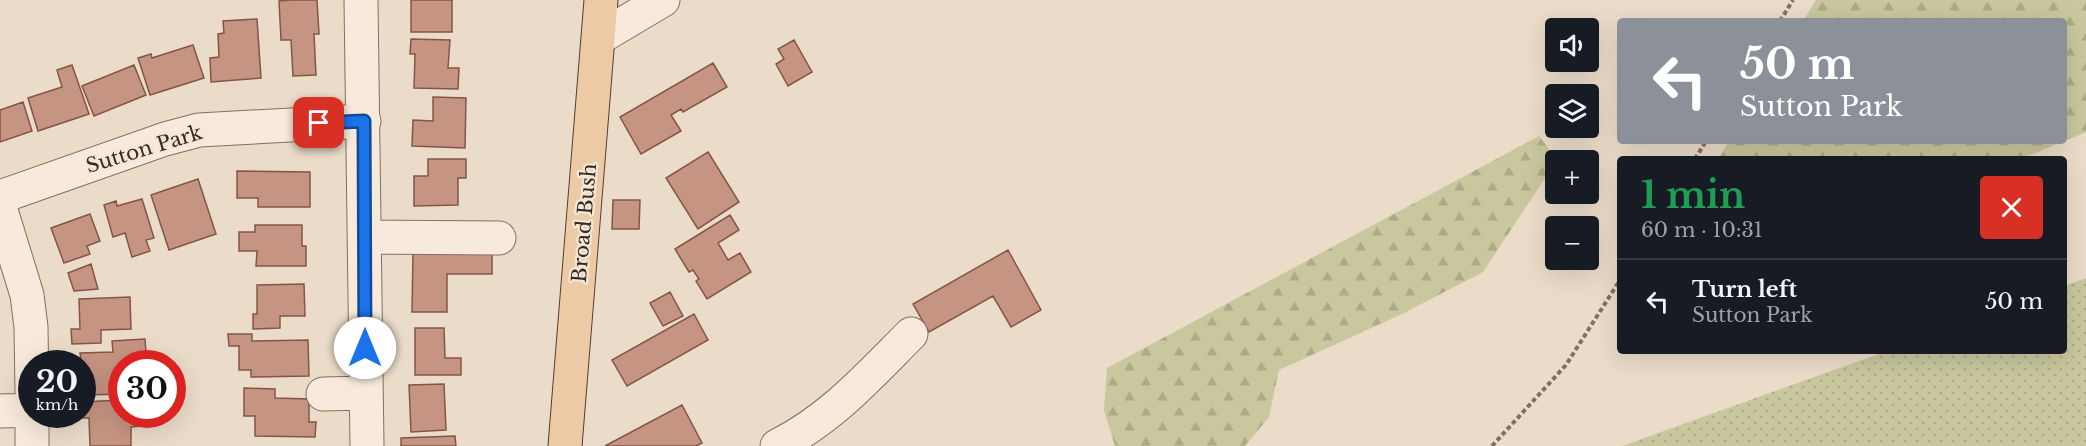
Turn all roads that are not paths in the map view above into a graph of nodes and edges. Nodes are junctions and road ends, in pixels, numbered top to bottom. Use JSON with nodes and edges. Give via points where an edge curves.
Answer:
{"nodes":[{"id":1,"x":362,"y":0,"type":"edge"},
{"id":2,"x":601,"y":0,"type":"edge"},
{"id":3,"x":663,"y":0,"type":"edge"},
{"id":4,"x":599,"y":38,"type":"junction"},
{"id":5,"x":364,"y":121,"type":"junction"},
{"id":6,"x":0,"y":197,"type":"edge"},
{"id":7,"x":0,"y":207,"type":"edge"},
{"id":8,"x":365,"y":237,"type":"junction"},
{"id":9,"x":499,"y":238,"type":"dead end"},
{"id":10,"x":911,"y":334,"type":"dead end"},
{"id":11,"x":31,"y":350,"type":"edge"},
{"id":12,"x":365,"y":393,"type":"junction"},
{"id":13,"x":323,"y":394,"type":"dead end"},
{"id":14,"x":0,"y":411,"type":"edge"},
{"id":15,"x":18,"y":412,"type":"edge"},
{"id":16,"x":32,"y":428,"type":"edge"},
{"id":17,"x":32,"y":446,"type":"edge"},
{"id":18,"x":367,"y":446,"type":"edge"},
{"id":19,"x":565,"y":446,"type":"edge"},
{"id":20,"x":777,"y":446,"type":"edge"}],
"edges":[{"from":1,"to":5,"type":"street"},
{"from":2,"to":4,"type":"main road","name":"Broad Bush"},
{"from":3,"to":4,"type":"street"},
{"from":4,"to":19,"type":"main road","name":"Broad Bush"},
{"from":5,"to":6,"type":"street","name":"Sutton Park","via":[[199,130]]},
{"from":5,"to":8,"type":"street"},
{"from":7,"to":11,"type":"street","via":[[27,295]]},
{"from":8,"to":9,"type":"street"},
{"from":8,"to":12,"type":"street"},
{"from":10,"to":20,"type":"street","via":[[832,411]]},
{"from":12,"to":13,"type":"street"},
{"from":12,"to":18,"type":"street"},
{"from":14,"to":15,"type":"street"},
{"from":16,"to":17,"type":"street"}]}
